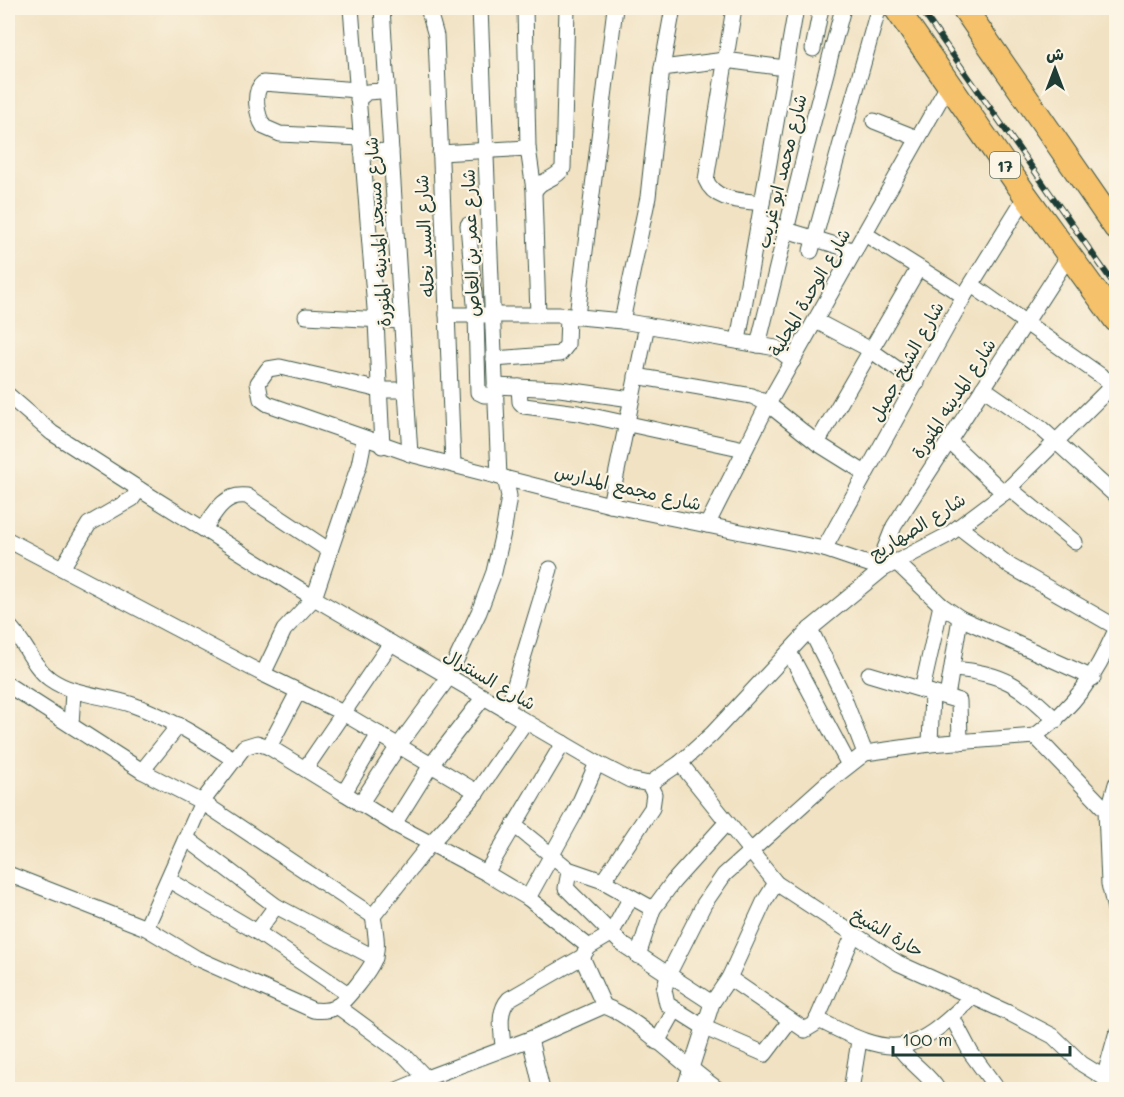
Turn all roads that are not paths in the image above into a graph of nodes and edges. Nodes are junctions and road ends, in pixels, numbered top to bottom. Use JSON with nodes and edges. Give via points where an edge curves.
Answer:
{"nodes":[{"id":1,"x":351,"y":8,"type":"edge"},
{"id":2,"x":382,"y":8,"type":"edge"},
{"id":3,"x":428,"y":8,"type":"edge"},
{"id":4,"x":480,"y":8,"type":"edge"},
{"id":5,"x":525,"y":8,"type":"edge"},
{"id":6,"x":567,"y":8,"type":"edge"},
{"id":7,"x":615,"y":8,"type":"edge"},
{"id":8,"x":673,"y":8,"type":"edge"},
{"id":9,"x":735,"y":8,"type":"edge"},
{"id":10,"x":796,"y":8,"type":"edge"},
{"id":11,"x":821,"y":8,"type":"edge"},
{"id":12,"x":843,"y":8,"type":"edge"},
{"id":13,"x":964,"y":8,"type":"edge"},
{"id":14,"x":887,"y":11,"type":"edge"},
{"id":15,"x":813,"y":49,"type":"dead end"},
{"id":16,"x":725,"y":60,"type":"junction"},
{"id":17,"x":662,"y":68,"type":"junction"},
{"id":18,"x":785,"y":68,"type":"junction"},
{"id":19,"x":387,"y":81,"type":"junction"},
{"id":20,"x":950,"y":82,"type":"junction"},
{"id":21,"x":358,"y":95,"type":"junction"},
{"id":22,"x":874,"y":122,"type":"dead end"},
{"id":23,"x":917,"y":138,"type":"junction"},
{"id":24,"x":362,"y":145,"type":"junction"},
{"id":25,"x":528,"y":148,"type":"junction"},
{"id":26,"x":391,"y":151,"type":"junction"},
{"id":27,"x":487,"y":151,"type":"junction"},
{"id":28,"x":440,"y":153,"type":"junction"},
{"id":29,"x":534,"y":190,"type":"junction"},
{"id":30,"x":1026,"y":196,"type":"junction"},
{"id":31,"x":762,"y":203,"type":"junction"},
{"id":32,"x":760,"y":222,"type":"junction"},
{"id":33,"x":468,"y":225,"type":"dead end"},
{"id":34,"x":1116,"y":228,"type":"edge"},
{"id":35,"x":785,"y":230,"type":"junction"},
{"id":36,"x":865,"y":234,"type":"junction"},
{"id":37,"x":813,"y":245,"type":"junction"},
{"id":38,"x":855,"y":252,"type":"junction"},
{"id":39,"x":1070,"y":254,"type":"junction"},
{"id":40,"x":918,"y":269,"type":"junction"},
{"id":41,"x":446,"y":284,"type":"junction"},
{"id":42,"x":474,"y":284,"type":"junction"},
{"id":43,"x":968,"y":291,"type":"junction"},
{"id":44,"x":447,"y":315,"type":"junction"},
{"id":45,"x":484,"y":315,"type":"junction"},
{"id":46,"x":538,"y":315,"type":"junction"},
{"id":47,"x":306,"y":316,"type":"dead end"},
{"id":48,"x":573,"y":316,"type":"junction"},
{"id":49,"x":1116,"y":320,"type":"edge"},
{"id":50,"x":376,"y":321,"type":"junction"},
{"id":51,"x":402,"y":321,"type":"junction"},
{"id":52,"x":622,"y":321,"type":"junction"},
{"id":53,"x":816,"y":321,"type":"junction"},
{"id":54,"x":1024,"y":322,"type":"junction"},
{"id":55,"x":647,"y":325,"type":"junction"},
{"id":56,"x":738,"y":341,"type":"junction"},
{"id":57,"x":758,"y":345,"type":"junction"},
{"id":58,"x":869,"y":349,"type":"junction"},
{"id":59,"x":494,"y":359,"type":"junction"},
{"id":60,"x":793,"y":361,"type":"junction"},
{"id":61,"x":636,"y":376,"type":"junction"},
{"id":62,"x":917,"y":383,"type":"junction"},
{"id":63,"x":1115,"y":383,"type":"edge"},
{"id":64,"x":519,"y":387,"type":"junction"},
{"id":65,"x":983,"y":388,"type":"junction"},
{"id":66,"x":380,"y":390,"type":"junction"},
{"id":67,"x":406,"y":390,"type":"junction"},
{"id":68,"x":495,"y":391,"type":"junction"},
{"id":69,"x":8,"y":395,"type":"edge"},
{"id":70,"x":631,"y":399,"type":"junction"},
{"id":71,"x":768,"y":404,"type":"junction"},
{"id":72,"x":626,"y":423,"type":"junction"},
{"id":73,"x":364,"y":440,"type":"junction"},
{"id":74,"x":949,"y":441,"type":"junction"},
{"id":75,"x":1057,"y":441,"type":"junction"},
{"id":76,"x":817,"y":443,"type":"junction"},
{"id":77,"x":382,"y":446,"type":"junction"},
{"id":78,"x":744,"y":449,"type":"junction"},
{"id":79,"x":410,"y":454,"type":"junction"},
{"id":80,"x":453,"y":464,"type":"junction"},
{"id":81,"x":865,"y":473,"type":"junction"},
{"id":82,"x":502,"y":478,"type":"junction"},
{"id":83,"x":139,"y":489,"type":"junction"},
{"id":84,"x":1007,"y":490,"type":"junction"},
{"id":85,"x":1116,"y":496,"type":"edge"},
{"id":86,"x":610,"y":505,"type":"junction"},
{"id":87,"x":706,"y":525,"type":"junction"},
{"id":88,"x":958,"y":527,"type":"junction"},
{"id":89,"x":204,"y":529,"type":"junction"},
{"id":90,"x":8,"y":540,"type":"edge"},
{"id":91,"x":1075,"y":542,"type":"dead end"},
{"id":92,"x":824,"y":549,"type":"junction"},
{"id":93,"x":330,"y":551,"type":"junction"},
{"id":94,"x":889,"y":565,"type":"junction"},
{"id":95,"x":62,"y":568,"type":"junction"},
{"id":96,"x":550,"y":569,"type":"dead end"},
{"id":97,"x":314,"y":598,"type":"junction"},
{"id":98,"x":941,"y":605,"type":"junction"},
{"id":99,"x":960,"y":618,"type":"junction"},
{"id":100,"x":8,"y":625,"type":"edge"},
{"id":101,"x":810,"y":628,"type":"junction"},
{"id":102,"x":1116,"y":628,"type":"edge"},
{"id":103,"x":391,"y":643,"type":"junction"},
{"id":104,"x":789,"y":652,"type":"junction"},
{"id":105,"x":953,"y":669,"type":"junction"},
{"id":106,"x":262,"y":674,"type":"junction"},
{"id":107,"x":869,"y":674,"type":"dead end"},
{"id":108,"x":448,"y":677,"type":"junction"},
{"id":109,"x":1093,"y":678,"type":"junction"},
{"id":110,"x":8,"y":685,"type":"edge"},
{"id":111,"x":73,"y":692,"type":"junction"},
{"id":112,"x":298,"y":692,"type":"junction"},
{"id":113,"x":934,"y":693,"type":"junction"},
{"id":114,"x":483,"y":698,"type":"junction"},
{"id":115,"x":507,"y":711,"type":"junction"},
{"id":116,"x":343,"y":713,"type":"junction"},
{"id":117,"x":1056,"y":720,"type":"junction"},
{"id":118,"x":525,"y":722,"type":"junction"},
{"id":119,"x":71,"y":725,"type":"junction"},
{"id":120,"x":179,"y":725,"type":"junction"},
{"id":121,"x":379,"y":734,"type":"junction"},
{"id":122,"x":1035,"y":736,"type":"junction"},
{"id":123,"x":960,"y":742,"type":"junction"},
{"id":124,"x":563,"y":743,"type":"junction"},
{"id":125,"x":930,"y":744,"type":"junction"},
{"id":126,"x":399,"y":745,"type":"junction"},
{"id":127,"x":269,"y":747,"type":"junction"},
{"id":128,"x":865,"y":753,"type":"junction"},
{"id":129,"x":235,"y":760,"type":"junction"},
{"id":130,"x":680,"y":762,"type":"junction"},
{"id":131,"x":597,"y":763,"type":"junction"},
{"id":132,"x":431,"y":765,"type":"junction"},
{"id":133,"x":849,"y":765,"type":"junction"},
{"id":134,"x":305,"y":769,"type":"junction"},
{"id":135,"x":142,"y":771,"type":"junction"},
{"id":136,"x":649,"y":784,"type":"junction"},
{"id":137,"x":1116,"y":784,"type":"edge"},
{"id":138,"x":477,"y":792,"type":"junction"},
{"id":139,"x":344,"y":793,"type":"junction"},
{"id":140,"x":202,"y":802,"type":"junction"},
{"id":141,"x":360,"y":804,"type":"junction"},
{"id":142,"x":1107,"y":816,"type":"junction"},
{"id":143,"x":727,"y":822,"type":"junction"},
{"id":144,"x":394,"y":824,"type":"junction"},
{"id":145,"x":514,"y":825,"type":"junction"},
{"id":146,"x":186,"y":838,"type":"junction"},
{"id":147,"x":430,"y":844,"type":"junction"},
{"id":148,"x":1111,"y":853,"type":"edge"},
{"id":149,"x":750,"y":854,"type":"junction"},
{"id":150,"x":553,"y":856,"type":"junction"},
{"id":151,"x":568,"y":869,"type":"junction"},
{"id":152,"x":486,"y":873,"type":"junction"},
{"id":153,"x":8,"y":874,"type":"edge"},
{"id":154,"x":169,"y":880,"type":"junction"},
{"id":155,"x":603,"y":881,"type":"junction"},
{"id":156,"x":776,"y":884,"type":"junction"},
{"id":157,"x":631,"y":897,"type":"junction"},
{"id":158,"x":528,"y":898,"type":"junction"},
{"id":159,"x":276,"y":906,"type":"junction"},
{"id":160,"x":653,"y":909,"type":"junction"},
{"id":161,"x":1116,"y":913,"type":"edge"},
{"id":162,"x":372,"y":916,"type":"junction"},
{"id":163,"x":146,"y":928,"type":"junction"},
{"id":164,"x":257,"y":932,"type":"junction"},
{"id":165,"x":611,"y":934,"type":"junction"},
{"id":166,"x":853,"y":936,"type":"junction"},
{"id":167,"x":586,"y":952,"type":"junction"},
{"id":168,"x":638,"y":956,"type":"junction"},
{"id":169,"x":375,"y":958,"type":"junction"},
{"id":170,"x":668,"y":975,"type":"junction"},
{"id":171,"x":729,"y":978,"type":"junction"},
{"id":172,"x":348,"y":994,"type":"junction"},
{"id":173,"x":973,"y":996,"type":"junction"},
{"id":174,"x":712,"y":1003,"type":"junction"},
{"id":175,"x":337,"y":1006,"type":"junction"},
{"id":176,"x":604,"y":1006,"type":"junction"},
{"id":177,"x":675,"y":1010,"type":"junction"},
{"id":178,"x":952,"y":1017,"type":"junction"},
{"id":179,"x":817,"y":1019,"type":"junction"},
{"id":180,"x":790,"y":1021,"type":"junction"},
{"id":181,"x":705,"y":1028,"type":"junction"},
{"id":182,"x":1116,"y":1035,"type":"edge"},
{"id":183,"x":530,"y":1039,"type":"junction"},
{"id":184,"x":859,"y":1041,"type":"junction"},
{"id":185,"x":657,"y":1042,"type":"junction"},
{"id":186,"x":503,"y":1047,"type":"junction"},
{"id":187,"x":899,"y":1047,"type":"junction"},
{"id":188,"x":690,"y":1070,"type":"junction"},
{"id":189,"x":424,"y":1082,"type":"edge"},
{"id":190,"x":1110,"y":1082,"type":"edge"},
{"id":191,"x":683,"y":1088,"type":"edge"},
{"id":192,"x":397,"y":1089,"type":"edge"},
{"id":193,"x":542,"y":1089,"type":"edge"},
{"id":194,"x":719,"y":1089,"type":"edge"},
{"id":195,"x":851,"y":1089,"type":"edge"},
{"id":196,"x":938,"y":1089,"type":"edge"},
{"id":197,"x":998,"y":1089,"type":"edge"}],
"edges":[{"from":1,"to":21,"type":"street"},
{"from":2,"to":19,"type":"street","name":"شارع مسجد المدينه المنورة"},
{"from":3,"to":28,"type":"street","name":"شارع السيد نحله","via":[[436,36]]},
{"from":4,"to":27,"type":"street","name":"شارع عمر بن العاص"},
{"from":5,"to":25,"type":"street"},
{"from":6,"to":29,"type":"street","via":[[562,168],[556,177],[538,184]]},
{"from":7,"to":48,"type":"street"},
{"from":8,"to":17,"type":"street"},
{"from":9,"to":16,"type":"street"},
{"from":10,"to":18,"type":"street"},
{"from":11,"to":15,"type":"street"},
{"from":12,"to":35,"type":"street","name":"شارع محمد ابو غريب"},
{"from":13,"to":34,"type":"highway"},
{"from":14,"to":20,"type":"highway","number":"17"},
{"from":14,"to":37,"type":"street"},
{"from":16,"to":17,"type":"street"},
{"from":16,"to":18,"type":"street"},
{"from":16,"to":31,"type":"street","via":[[706,180],[709,189],[719,196]]},
{"from":17,"to":52,"type":"street","via":[[648,197]]},
{"from":18,"to":31,"type":"street"},
{"from":19,"to":21,"type":"street","via":[[381,91]]},
{"from":19,"to":26,"type":"street","name":"شارع مسجد المدينه المنورة"},
{"from":20,"to":23,"type":"street","name":"شارع الوحدة المحلية"},
{"from":20,"to":30,"type":"highway","number":"17"},
{"from":21,"to":24,"type":"street"},
{"from":21,"to":24,"type":"street","via":[[263,83],[258,89],[258,112],[264,127],[280,134]]},
{"from":22,"to":23,"type":"street"},
{"from":23,"to":36,"type":"street","name":"شارع الوحدة المحلية"},
{"from":24,"to":26,"type":"street"},
{"from":24,"to":50,"type":"street"},
{"from":25,"to":27,"type":"street"},
{"from":25,"to":29,"type":"street"},
{"from":26,"to":51,"type":"street","name":"شارع مسجد المدينه المنورة"},
{"from":27,"to":28,"type":"street"},
{"from":27,"to":45,"type":"street","name":"شارع عمر بن العاص"},
{"from":28,"to":41,"type":"street","name":"شارع السيد نحله"},
{"from":29,"to":46,"type":"street"},
{"from":30,"to":39,"type":"highway","number":"17"},
{"from":30,"to":43,"type":"street","name":"شارع الشيخ جميل"},
{"from":31,"to":32,"type":"street"},
{"from":32,"to":35,"type":"street"},
{"from":32,"to":56,"type":"street"},
{"from":33,"to":42,"type":"street"},
{"from":35,"to":37,"type":"street"},
{"from":35,"to":57,"type":"street","name":"شارع محمد ابو غريب"},
{"from":36,"to":38,"type":"street","name":"شارع الوحدة المحلية"},
{"from":36,"to":40,"type":"street"},
{"from":37,"to":38,"type":"street"},
{"from":38,"to":53,"type":"street","name":"شارع الوحدة المحلية"},
{"from":39,"to":49,"type":"highway","number":"17"},
{"from":39,"to":54,"type":"street","name":"شارع المدينه المنورة"},
{"from":40,"to":43,"type":"street"},
{"from":40,"to":58,"type":"street"},
{"from":41,"to":42,"type":"street"},
{"from":41,"to":44,"type":"street","name":"شارع السيد نحله"},
{"from":42,"to":45,"type":"street"},
{"from":43,"to":54,"type":"street"},
{"from":43,"to":62,"type":"street","name":"شارع الشيخ جميل"},
{"from":44,"to":45,"type":"street"},
{"from":44,"to":80,"type":"street","name":"شارع السيد نحله"},
{"from":45,"to":46,"type":"street"},
{"from":45,"to":59,"type":"street","name":"شارع عمر بن العاص"},
{"from":45,"to":68,"type":"street","via":[[478,392],[483,395]]},
{"from":46,"to":48,"type":"street"},
{"from":47,"to":50,"type":"street"},
{"from":48,"to":52,"type":"street"},
{"from":48,"to":59,"type":"street","via":[[567,345],[560,354]]},
{"from":50,"to":51,"type":"street"},
{"from":50,"to":66,"type":"street"},
{"from":51,"to":67,"type":"street","name":"شارع مسجد المدينه المنورة"},
{"from":52,"to":55,"type":"street"},
{"from":53,"to":58,"type":"street"},
{"from":53,"to":60,"type":"street","name":"شارع الوحدة المحلية"},
{"from":54,"to":63,"type":"street"},
{"from":54,"to":65,"type":"street","name":"شارع المدينه المنورة"},
{"from":55,"to":56,"type":"street"},
{"from":55,"to":61,"type":"street"},
{"from":56,"to":57,"type":"street"},
{"from":57,"to":60,"type":"street","via":[[776,348]]},
{"from":58,"to":62,"type":"street"},
{"from":58,"to":76,"type":"street"},
{"from":59,"to":68,"type":"street","name":"شارع عمر بن العاص"},
{"from":60,"to":71,"type":"street","name":"شارع الوحدة المحلية"},
{"from":61,"to":70,"type":"street"},
{"from":61,"to":71,"type":"street","via":[[752,396]]},
{"from":62,"to":81,"type":"street","name":"شارع الشيخ جميل"},
{"from":63,"to":75,"type":"street","name":"شارع الصهاريج"},
{"from":64,"to":68,"type":"street"},
{"from":64,"to":70,"type":"street"},
{"from":64,"to":72,"type":"street","via":[[524,406]]},
{"from":65,"to":74,"type":"street","name":"شارع المدينه المنورة"},
{"from":65,"to":75,"type":"street"},
{"from":66,"to":67,"type":"street"},
{"from":66,"to":73,"type":"street","name":"شارع مجمع المدارس","via":[[280,367],[263,373],[258,383],[261,399],[268,405]]},
{"from":66,"to":77,"type":"street"},
{"from":67,"to":79,"type":"street","name":"شارع مسجد المدينه المنورة"},
{"from":68,"to":82,"type":"street","name":"شارع عمر بن العاص"},
{"from":69,"to":83,"type":"street","name":"شارع السنترال","via":[[52,433]]},
{"from":70,"to":72,"type":"street"},
{"from":71,"to":76,"type":"street"},
{"from":71,"to":78,"type":"street","name":"شارع الوحدة المحلية"},
{"from":72,"to":78,"type":"street"},
{"from":72,"to":86,"type":"street"},
{"from":73,"to":77,"type":"street","name":"شارع مجمع المدارس"},
{"from":73,"to":93,"type":"street"},
{"from":74,"to":84,"type":"street"},
{"from":74,"to":94,"type":"street","name":"شارع المدينه المنورة","via":[[889,536]]},
{"from":75,"to":84,"type":"street","name":"شارع الصهاريج"},
{"from":75,"to":85,"type":"street"},
{"from":76,"to":81,"type":"street"},
{"from":77,"to":79,"type":"street","name":"شارع مجمع المدارس"},
{"from":78,"to":87,"type":"street","name":"شارع الوحدة المحلية"},
{"from":79,"to":80,"type":"street","name":"شارع مجمع المدارس"},
{"from":80,"to":82,"type":"street","name":"شارع مجمع المدارس"},
{"from":81,"to":92,"type":"street","name":"شارع الشيخ جميل"},
{"from":82,"to":86,"type":"street","name":"شارع مجمع المدارس"},
{"from":82,"to":108,"type":"street","name":"شارع عمر بن العاص","via":[[509,485],[507,509],[494,572]]},
{"from":83,"to":89,"type":"street","name":"شارع السنترال"},
{"from":83,"to":95,"type":"street","via":[[132,499],[89,524]]},
{"from":84,"to":88,"type":"street","name":"شارع الصهاريج"},
{"from":84,"to":91,"type":"street"},
{"from":86,"to":87,"type":"street","name":"شارع مجمع المدارس"},
{"from":87,"to":92,"type":"street","name":"شارع مجمع المدارس"},
{"from":88,"to":94,"type":"street","name":"شارع الصهاريج"},
{"from":88,"to":102,"type":"street","via":[[1010,566]]},
{"from":89,"to":93,"type":"street","via":[[226,500],[247,496]]},
{"from":89,"to":97,"type":"street","name":"شارع السنترال"},
{"from":90,"to":95,"type":"street"},
{"from":92,"to":94,"type":"street","name":"شارع مجمع المدارس"},
{"from":93,"to":97,"type":"street"},
{"from":94,"to":98,"type":"street"},
{"from":94,"to":101,"type":"street","name":"شارع الصهاريج"},
{"from":95,"to":106,"type":"street"},
{"from":96,"to":115,"type":"street"},
{"from":97,"to":103,"type":"street","name":"شارع السنترال"},
{"from":97,"to":106,"type":"street","via":[[284,630]]},
{"from":98,"to":99,"type":"street"},
{"from":98,"to":113,"type":"street"},
{"from":99,"to":105,"type":"street"},
{"from":99,"to":109,"type":"street"},
{"from":100,"to":111,"type":"street","via":[[48,678]]},
{"from":101,"to":104,"type":"street","name":"شارع الصهاريج"},
{"from":101,"to":128,"type":"street","via":[[842,693]]},
{"from":102,"to":109,"type":"street"},
{"from":103,"to":108,"type":"street","name":"شارع السنترال"},
{"from":103,"to":116,"type":"street"},
{"from":104,"to":130,"type":"street","name":"شارع الصهاريج","via":[[712,734]]},
{"from":104,"to":133,"type":"street"},
{"from":105,"to":113,"type":"street"},
{"from":105,"to":117,"type":"street","via":[[995,676],[1020,687]]},
{"from":106,"to":112,"type":"street"},
{"from":107,"to":113,"type":"street"},
{"from":108,"to":114,"type":"street","name":"شارع السنترال"},
{"from":108,"to":126,"type":"street","name":"شارع عمر بن العاص"},
{"from":109,"to":117,"type":"street"},
{"from":110,"to":119,"type":"street"},
{"from":111,"to":119,"type":"street"},
{"from":111,"to":120,"type":"street","via":[[131,704]]},
{"from":112,"to":116,"type":"street"},
{"from":112,"to":127,"type":"street"},
{"from":113,"to":123,"type":"street","via":[[960,702]]},
{"from":113,"to":125,"type":"street"},
{"from":114,"to":115,"type":"street","name":"شارع السنترال"},
{"from":114,"to":132,"type":"street"},
{"from":115,"to":118,"type":"street","name":"شارع السنترال"},
{"from":116,"to":121,"type":"street"},
{"from":116,"to":134,"type":"street"},
{"from":117,"to":122,"type":"street"},
{"from":118,"to":124,"type":"street","name":"شارع السنترال"},
{"from":118,"to":138,"type":"street"},
{"from":119,"to":135,"type":"street"},
{"from":120,"to":129,"type":"street"},
{"from":120,"to":135,"type":"street"},
{"from":121,"to":126,"type":"street"},
{"from":121,"to":139,"type":"street"},
{"from":122,"to":123,"type":"street"},
{"from":122,"to":142,"type":"street","via":[[1105,806]]},
{"from":123,"to":125,"type":"street"},
{"from":124,"to":131,"type":"street","name":"شارع السنترال"},
{"from":124,"to":145,"type":"street"},
{"from":125,"to":128,"type":"street"},
{"from":126,"to":132,"type":"street"},
{"from":126,"to":141,"type":"street","name":"شارع عمر بن العاص"},
{"from":127,"to":129,"type":"street","via":[[250,744]]},
{"from":127,"to":134,"type":"street"},
{"from":128,"to":133,"type":"street"},
{"from":129,"to":140,"type":"street"},
{"from":130,"to":136,"type":"street","name":"شارع الصهاريج"},
{"from":130,"to":143,"type":"street","name":"حارة الشيخ"},
{"from":131,"to":136,"type":"street","name":"شارع السنترال","via":[[630,780]]},
{"from":131,"to":150,"type":"street"},
{"from":132,"to":138,"type":"street"},
{"from":132,"to":144,"type":"street"},
{"from":133,"to":149,"type":"street"},
{"from":134,"to":139,"type":"street"},
{"from":135,"to":140,"type":"street"},
{"from":136,"to":155,"type":"street","via":[[654,794],[652,808]]},
{"from":137,"to":142,"type":"street"},
{"from":138,"to":147,"type":"street"},
{"from":139,"to":141,"type":"street"},
{"from":140,"to":146,"type":"street"},
{"from":140,"to":162,"type":"street"},
{"from":141,"to":144,"type":"street"},
{"from":142,"to":148,"type":"street"},
{"from":143,"to":149,"type":"street","name":"حارة الشيخ"},
{"from":143,"to":160,"type":"street"},
{"from":144,"to":147,"type":"street"},
{"from":145,"to":150,"type":"street"},
{"from":145,"to":152,"type":"street"},
{"from":146,"to":154,"type":"street"},
{"from":146,"to":159,"type":"street"},
{"from":147,"to":152,"type":"street"},
{"from":147,"to":162,"type":"street"},
{"from":148,"to":161,"type":"street","via":[[1109,884]]},
{"from":149,"to":156,"type":"street","name":"حارة الشيخ"},
{"from":149,"to":170,"type":"street","via":[[738,861],[714,888]]},
{"from":150,"to":151,"type":"street"},
{"from":150,"to":158,"type":"street"},
{"from":151,"to":155,"type":"street"},
{"from":151,"to":165,"type":"street","via":[[566,888]]},
{"from":152,"to":158,"type":"street"},
{"from":153,"to":163,"type":"street"},
{"from":154,"to":163,"type":"street"},
{"from":154,"to":164,"type":"street"},
{"from":155,"to":157,"type":"street"},
{"from":156,"to":166,"type":"street","name":"حارة الشيخ"},
{"from":156,"to":171,"type":"street"},
{"from":157,"to":160,"type":"street"},
{"from":157,"to":165,"type":"street"},
{"from":158,"to":167,"type":"street","via":[[554,917]]},
{"from":159,"to":164,"type":"street"},
{"from":159,"to":169,"type":"street"},
{"from":160,"to":168,"type":"street"},
{"from":162,"to":169,"type":"street"},
{"from":163,"to":175,"type":"street","via":[[196,958],[305,1007],[322,1011]]},
{"from":164,"to":172,"type":"street"},
{"from":165,"to":167,"type":"street"},
{"from":165,"to":168,"type":"street"},
{"from":166,"to":173,"type":"street","name":"حارة الشيخ","via":[[898,963]]},
{"from":166,"to":179,"type":"street"},
{"from":167,"to":176,"type":"street"},
{"from":167,"to":186,"type":"street","via":[[503,1005]]},
{"from":168,"to":170,"type":"street"},
{"from":169,"to":172,"type":"street"},
{"from":170,"to":174,"type":"street"},
{"from":170,"to":177,"type":"street","via":[[664,998]]},
{"from":171,"to":174,"type":"street"},
{"from":171,"to":180,"type":"street"},
{"from":172,"to":175,"type":"street"},
{"from":173,"to":178,"type":"street"},
{"from":173,"to":190,"type":"street","name":"حارة الشيخ","via":[[1053,1036],[1082,1064]]},
{"from":174,"to":181,"type":"street"},
{"from":175,"to":189,"type":"street","via":[[405,1056]]},
{"from":176,"to":183,"type":"street"},
{"from":176,"to":185,"type":"street","via":[[623,1015]]},
{"from":177,"to":181,"type":"street"},
{"from":177,"to":185,"type":"street"},
{"from":178,"to":187,"type":"street","via":[[925,1039]]},
{"from":178,"to":197,"type":"street"},
{"from":179,"to":180,"type":"street","via":[[813,1027],[805,1030]]},
{"from":179,"to":184,"type":"street"},
{"from":180,"to":181,"type":"street","via":[[765,1054]]},
{"from":181,"to":188,"type":"street"},
{"from":182,"to":190,"type":"street"},
{"from":183,"to":186,"type":"street"},
{"from":183,"to":193,"type":"street"},
{"from":184,"to":187,"type":"street","via":[[885,1048]]},
{"from":184,"to":195,"type":"street"},
{"from":185,"to":188,"type":"street"},
{"from":186,"to":189,"type":"street"},
{"from":187,"to":196,"type":"street"},
{"from":188,"to":191,"type":"street"},
{"from":188,"to":194,"type":"street"},
{"from":189,"to":192,"type":"street"}]}
